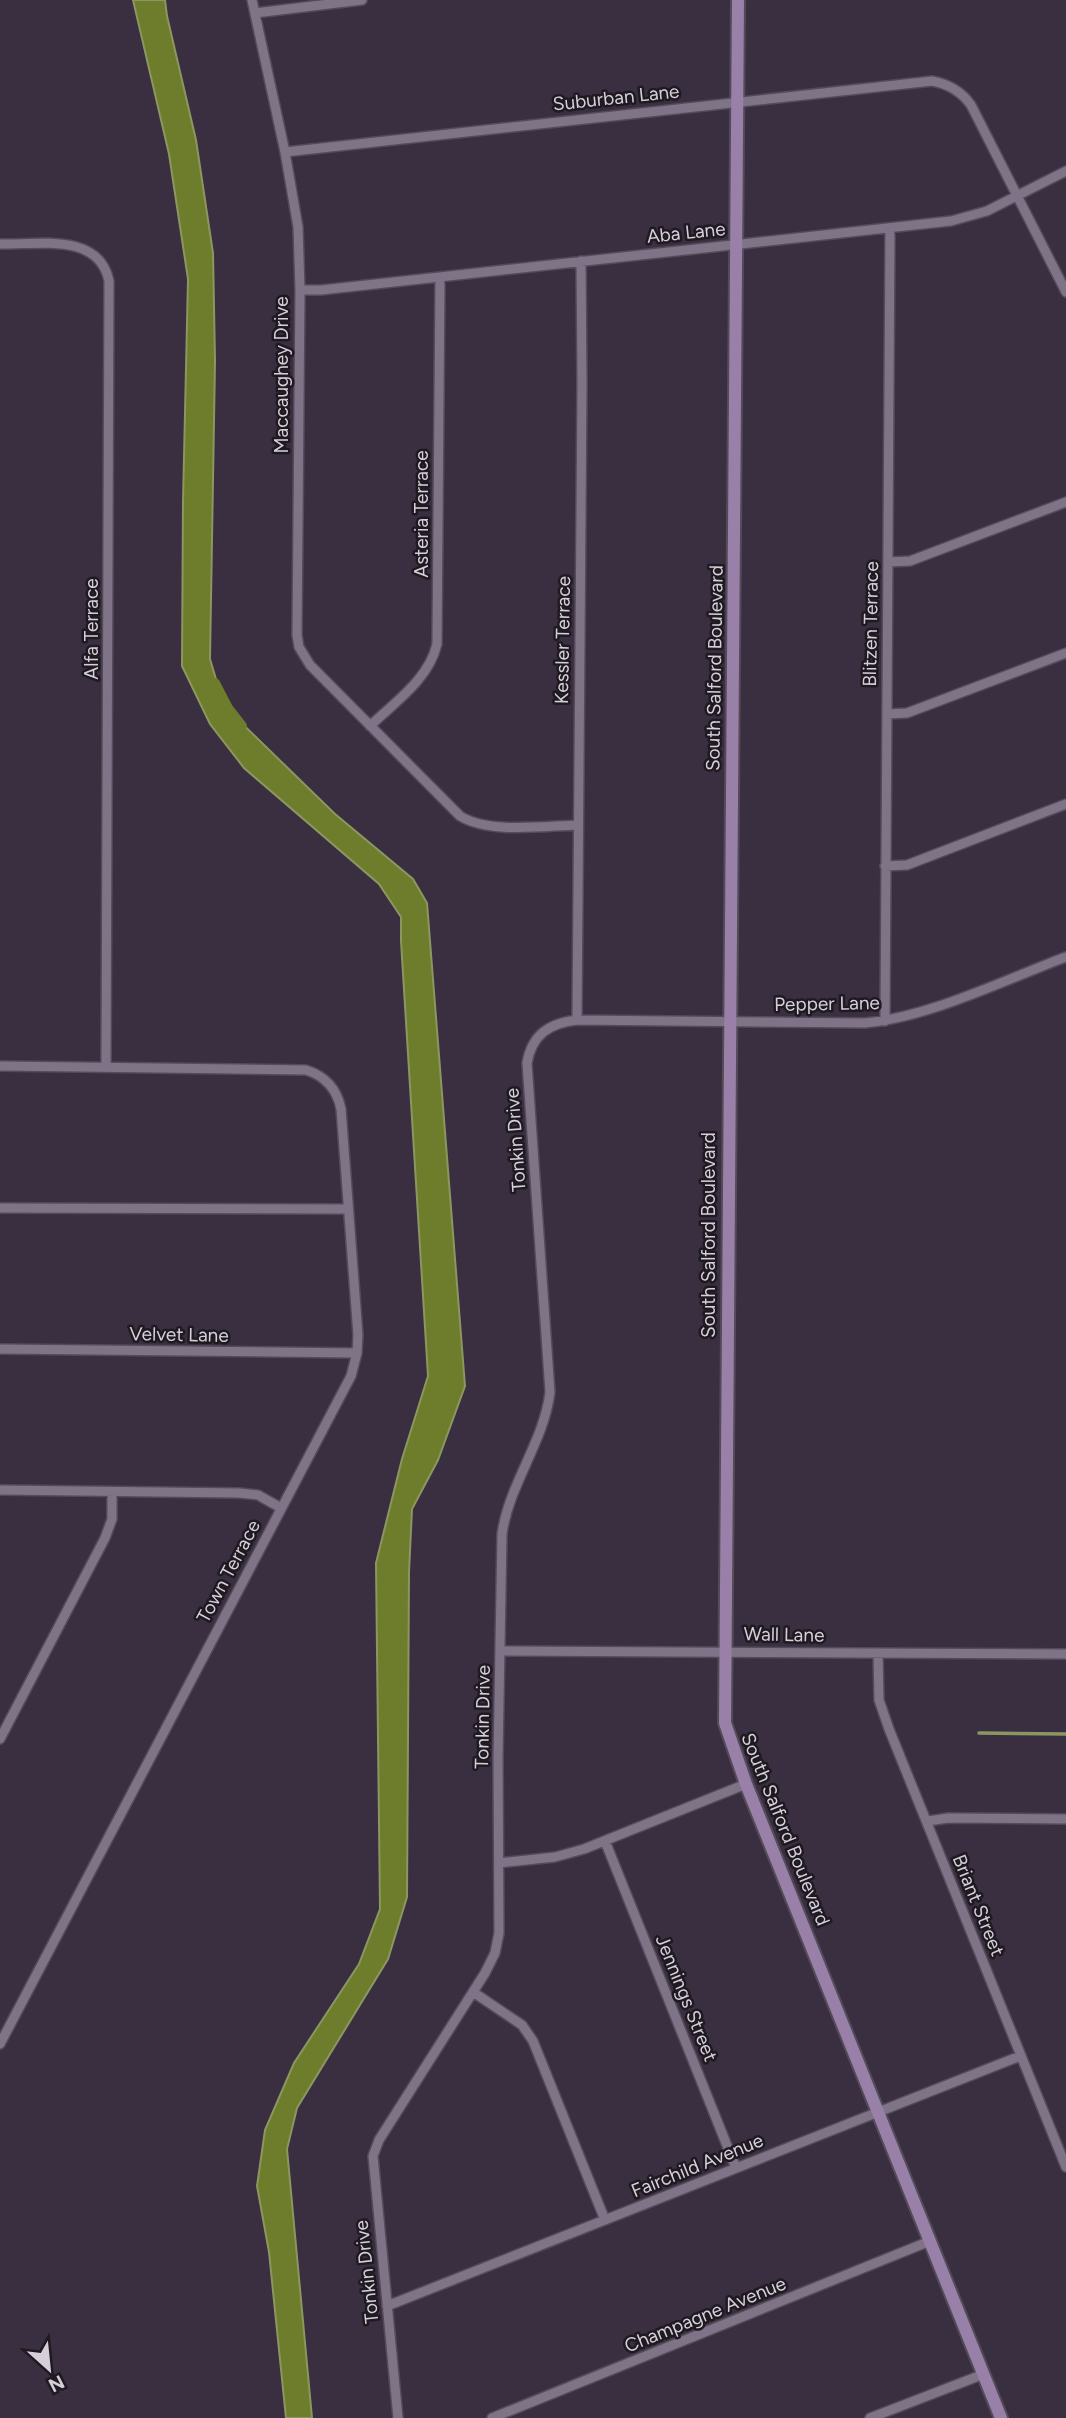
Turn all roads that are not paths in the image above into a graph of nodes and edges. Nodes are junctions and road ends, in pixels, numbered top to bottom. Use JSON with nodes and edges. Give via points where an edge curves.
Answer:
{"nodes":[{"id":1,"x":252,"y":0,"type":"edge"},
{"id":2,"x":362,"y":0,"type":"edge"},
{"id":3,"x":738,"y":0,"type":"edge"},
{"id":4,"x":255,"y":13,"type":"junction"},
{"id":5,"x":738,"y":101,"type":"junction"},
{"id":6,"x":285,"y":152,"type":"junction"},
{"id":7,"x":1066,"y":171,"type":"edge"},
{"id":8,"x":1017,"y":197,"type":"junction"},
{"id":9,"x":890,"y":228,"type":"junction"},
{"id":10,"x":0,"y":244,"type":"edge"},
{"id":11,"x":737,"y":244,"type":"junction"},
{"id":12,"x":581,"y":261,"type":"junction"},
{"id":13,"x":440,"y":276,"type":"junction"},
{"id":14,"x":300,"y":290,"type":"junction"},
{"id":15,"x":1066,"y":292,"type":"edge"},
{"id":16,"x":1066,"y":502,"type":"edge"},
{"id":17,"x":888,"y":562,"type":"junction"},
{"id":18,"x":1066,"y":653,"type":"edge"},
{"id":19,"x":887,"y":714,"type":"junction"},
{"id":20,"x":370,"y":726,"type":"junction"},
{"id":21,"x":1066,"y":804,"type":"edge"},
{"id":22,"x":577,"y":825,"type":"junction"},
{"id":23,"x":885,"y":866,"type":"junction"},
{"id":24,"x":1066,"y":957,"type":"edge"},
{"id":25,"x":577,"y":1020,"type":"junction"},
{"id":26,"x":729,"y":1021,"type":"junction"},
{"id":27,"x":885,"y":1021,"type":"junction"},
{"id":28,"x":0,"y":1066,"type":"edge"},
{"id":29,"x":106,"y":1067,"type":"junction"},
{"id":30,"x":0,"y":1208,"type":"edge"},
{"id":31,"x":348,"y":1209,"type":"junction"},
{"id":32,"x":0,"y":1349,"type":"edge"},
{"id":33,"x":357,"y":1353,"type":"junction"},
{"id":34,"x":0,"y":1490,"type":"edge"},
{"id":35,"x":111,"y":1492,"type":"junction"},
{"id":36,"x":281,"y":1508,"type":"junction"},
{"id":37,"x":725,"y":1650,"type":"junction"},
{"id":38,"x":500,"y":1651,"type":"junction"},
{"id":39,"x":878,"y":1653,"type":"junction"},
{"id":40,"x":1066,"y":1654,"type":"edge"},
{"id":41,"x":0,"y":1739,"type":"edge"},
{"id":42,"x":746,"y":1784,"type":"junction"},
{"id":43,"x":1066,"y":1819,"type":"edge"},
{"id":44,"x":928,"y":1821,"type":"junction"},
{"id":45,"x":605,"y":1840,"type":"junction"},
{"id":46,"x":499,"y":1863,"type":"junction"},
{"id":47,"x":473,"y":1992,"type":"junction"},
{"id":48,"x":0,"y":2044,"type":"edge"},
{"id":49,"x":1020,"y":2056,"type":"junction"},
{"id":50,"x":878,"y":2112,"type":"junction"},
{"id":51,"x":1066,"y":2167,"type":"edge"},
{"id":52,"x":736,"y":2168,"type":"junction"},
{"id":53,"x":605,"y":2220,"type":"junction"},
{"id":54,"x":930,"y":2241,"type":"junction"},
{"id":55,"x":387,"y":2306,"type":"junction"},
{"id":56,"x":984,"y":2374,"type":"junction"},
{"id":57,"x":398,"y":2418,"type":"edge"},
{"id":58,"x":492,"y":2418,"type":"edge"},
{"id":59,"x":870,"y":2418,"type":"edge"},
{"id":60,"x":1001,"y":2418,"type":"edge"}],
"edges":[{"from":1,"to":4,"type":"street","name":"Maccaughey Drive"},
{"from":2,"to":4,"type":"street"},
{"from":3,"to":5,"type":"street","name":"South Salford Boulevard"},
{"from":4,"to":6,"type":"street","name":"Maccaughey Drive"},
{"from":5,"to":6,"type":"street","name":"Suburban Lane"},
{"from":5,"to":8,"type":"street","name":"Suburban Lane","via":[[922,81],[950,86],[971,105]]},
{"from":5,"to":11,"type":"street","name":"South Salford Boulevard"},
{"from":6,"to":14,"type":"street","name":"Maccaughey Drive","via":[[298,227]]},
{"from":7,"to":8,"type":"street","name":"Aba Lane"},
{"from":8,"to":9,"type":"street","name":"Aba Lane","via":[[966,218]]},
{"from":8,"to":15,"type":"street"},
{"from":9,"to":11,"type":"street","name":"Aba Lane"},
{"from":9,"to":17,"type":"street","name":"Blitzen Terrace"},
{"from":10,"to":29,"type":"street","name":"Alfa Terrace","via":[[73,245],[90,251],[104,264],[109,281]]},
{"from":11,"to":12,"type":"street","name":"Aba Lane"},
{"from":11,"to":26,"type":"street","name":"South Salford Boulevard"},
{"from":12,"to":13,"type":"street","name":"Aba Lane"},
{"from":12,"to":22,"type":"street","name":"Kessler Terrace"},
{"from":13,"to":14,"type":"street","name":"Aba Lane"},
{"from":13,"to":20,"type":"street","name":"Asteria Terrace","via":[[437,644],[424,674]]},
{"from":14,"to":20,"type":"street","name":"Maccaughey Drive","via":[[297,635],[310,665]]},
{"from":16,"to":17,"type":"street","via":[[910,561]]},
{"from":17,"to":19,"type":"street","name":"Blitzen Terrace"},
{"from":18,"to":19,"type":"street","via":[[907,713]]},
{"from":19,"to":23,"type":"street","name":"Blitzen Terrace"},
{"from":20,"to":22,"type":"street","name":"Maccaughey Drive","via":[[470,821],[488,826]]},
{"from":21,"to":23,"type":"street","via":[[907,864]]},
{"from":22,"to":25,"type":"street","name":"Kessler Terrace"},
{"from":23,"to":27,"type":"street","name":"Blitzen Terrace"},
{"from":24,"to":27,"type":"street","name":"Pepper Lane","via":[[914,1015]]},
{"from":25,"to":26,"type":"street","name":"Pepper Lane"},
{"from":25,"to":38,"type":"street","name":"Tonkin Drive","via":[[556,1023],[540,1034],[527,1063],[550,1392],[545,1420],[503,1525]]},
{"from":26,"to":27,"type":"street","name":"Pepper Lane"},
{"from":26,"to":37,"type":"street","name":"South Salford Boulevard"},
{"from":28,"to":29,"type":"street"},
{"from":29,"to":31,"type":"street","name":"Town Terrace","via":[[306,1070],[322,1077],[340,1100]]},
{"from":30,"to":31,"type":"street"},
{"from":31,"to":33,"type":"street","name":"Town Terrace"},
{"from":32,"to":33,"type":"street","name":"Velvet Lane"},
{"from":33,"to":36,"type":"street","name":"Town Terrace","via":[[351,1376]]},
{"from":34,"to":35,"type":"street"},
{"from":35,"to":36,"type":"street","via":[[239,1493],[258,1495]]},
{"from":35,"to":41,"type":"street","via":[[112,1519],[105,1538]]},
{"from":36,"to":48,"type":"street","name":"Town Terrace"},
{"from":37,"to":38,"type":"street","name":"Wall Lane"},
{"from":37,"to":39,"type":"street","name":"Wall Lane"},
{"from":37,"to":42,"type":"street","name":"South Salford Boulevard","via":[[725,1723]]},
{"from":38,"to":46,"type":"street","name":"Tonkin Drive"},
{"from":39,"to":40,"type":"street","name":"Wall Lane"},
{"from":39,"to":44,"type":"street","name":"Briant Street","via":[[879,1700]]},
{"from":42,"to":45,"type":"street"},
{"from":42,"to":50,"type":"street","name":"South Salford Boulevard"},
{"from":43,"to":44,"type":"street"},
{"from":44,"to":49,"type":"street","name":"Briant Street"},
{"from":45,"to":46,"type":"street","via":[[555,1857]]},
{"from":45,"to":52,"type":"street","name":"Jennings Street"},
{"from":46,"to":47,"type":"street","name":"Tonkin Drive","via":[[498,1944]]},
{"from":47,"to":53,"type":"street","via":[[522,2025],[533,2041]]},
{"from":47,"to":55,"type":"street","name":"Tonkin Drive","via":[[374,2149]]},
{"from":49,"to":50,"type":"street","name":"Fairchild Avenue"},
{"from":49,"to":51,"type":"street","name":"Briant Street"},
{"from":50,"to":52,"type":"street","name":"Fairchild Avenue"},
{"from":50,"to":54,"type":"street","name":"South Salford Boulevard"},
{"from":52,"to":53,"type":"street","name":"Fairchild Avenue"},
{"from":53,"to":55,"type":"street","name":"Fairchild Avenue"},
{"from":54,"to":56,"type":"street","name":"South Salford Boulevard"},
{"from":54,"to":58,"type":"street","name":"Champagne Avenue"},
{"from":55,"to":57,"type":"street","name":"Tonkin Drive"},
{"from":56,"to":59,"type":"street"},
{"from":56,"to":60,"type":"street","name":"South Salford Boulevard"}]}
